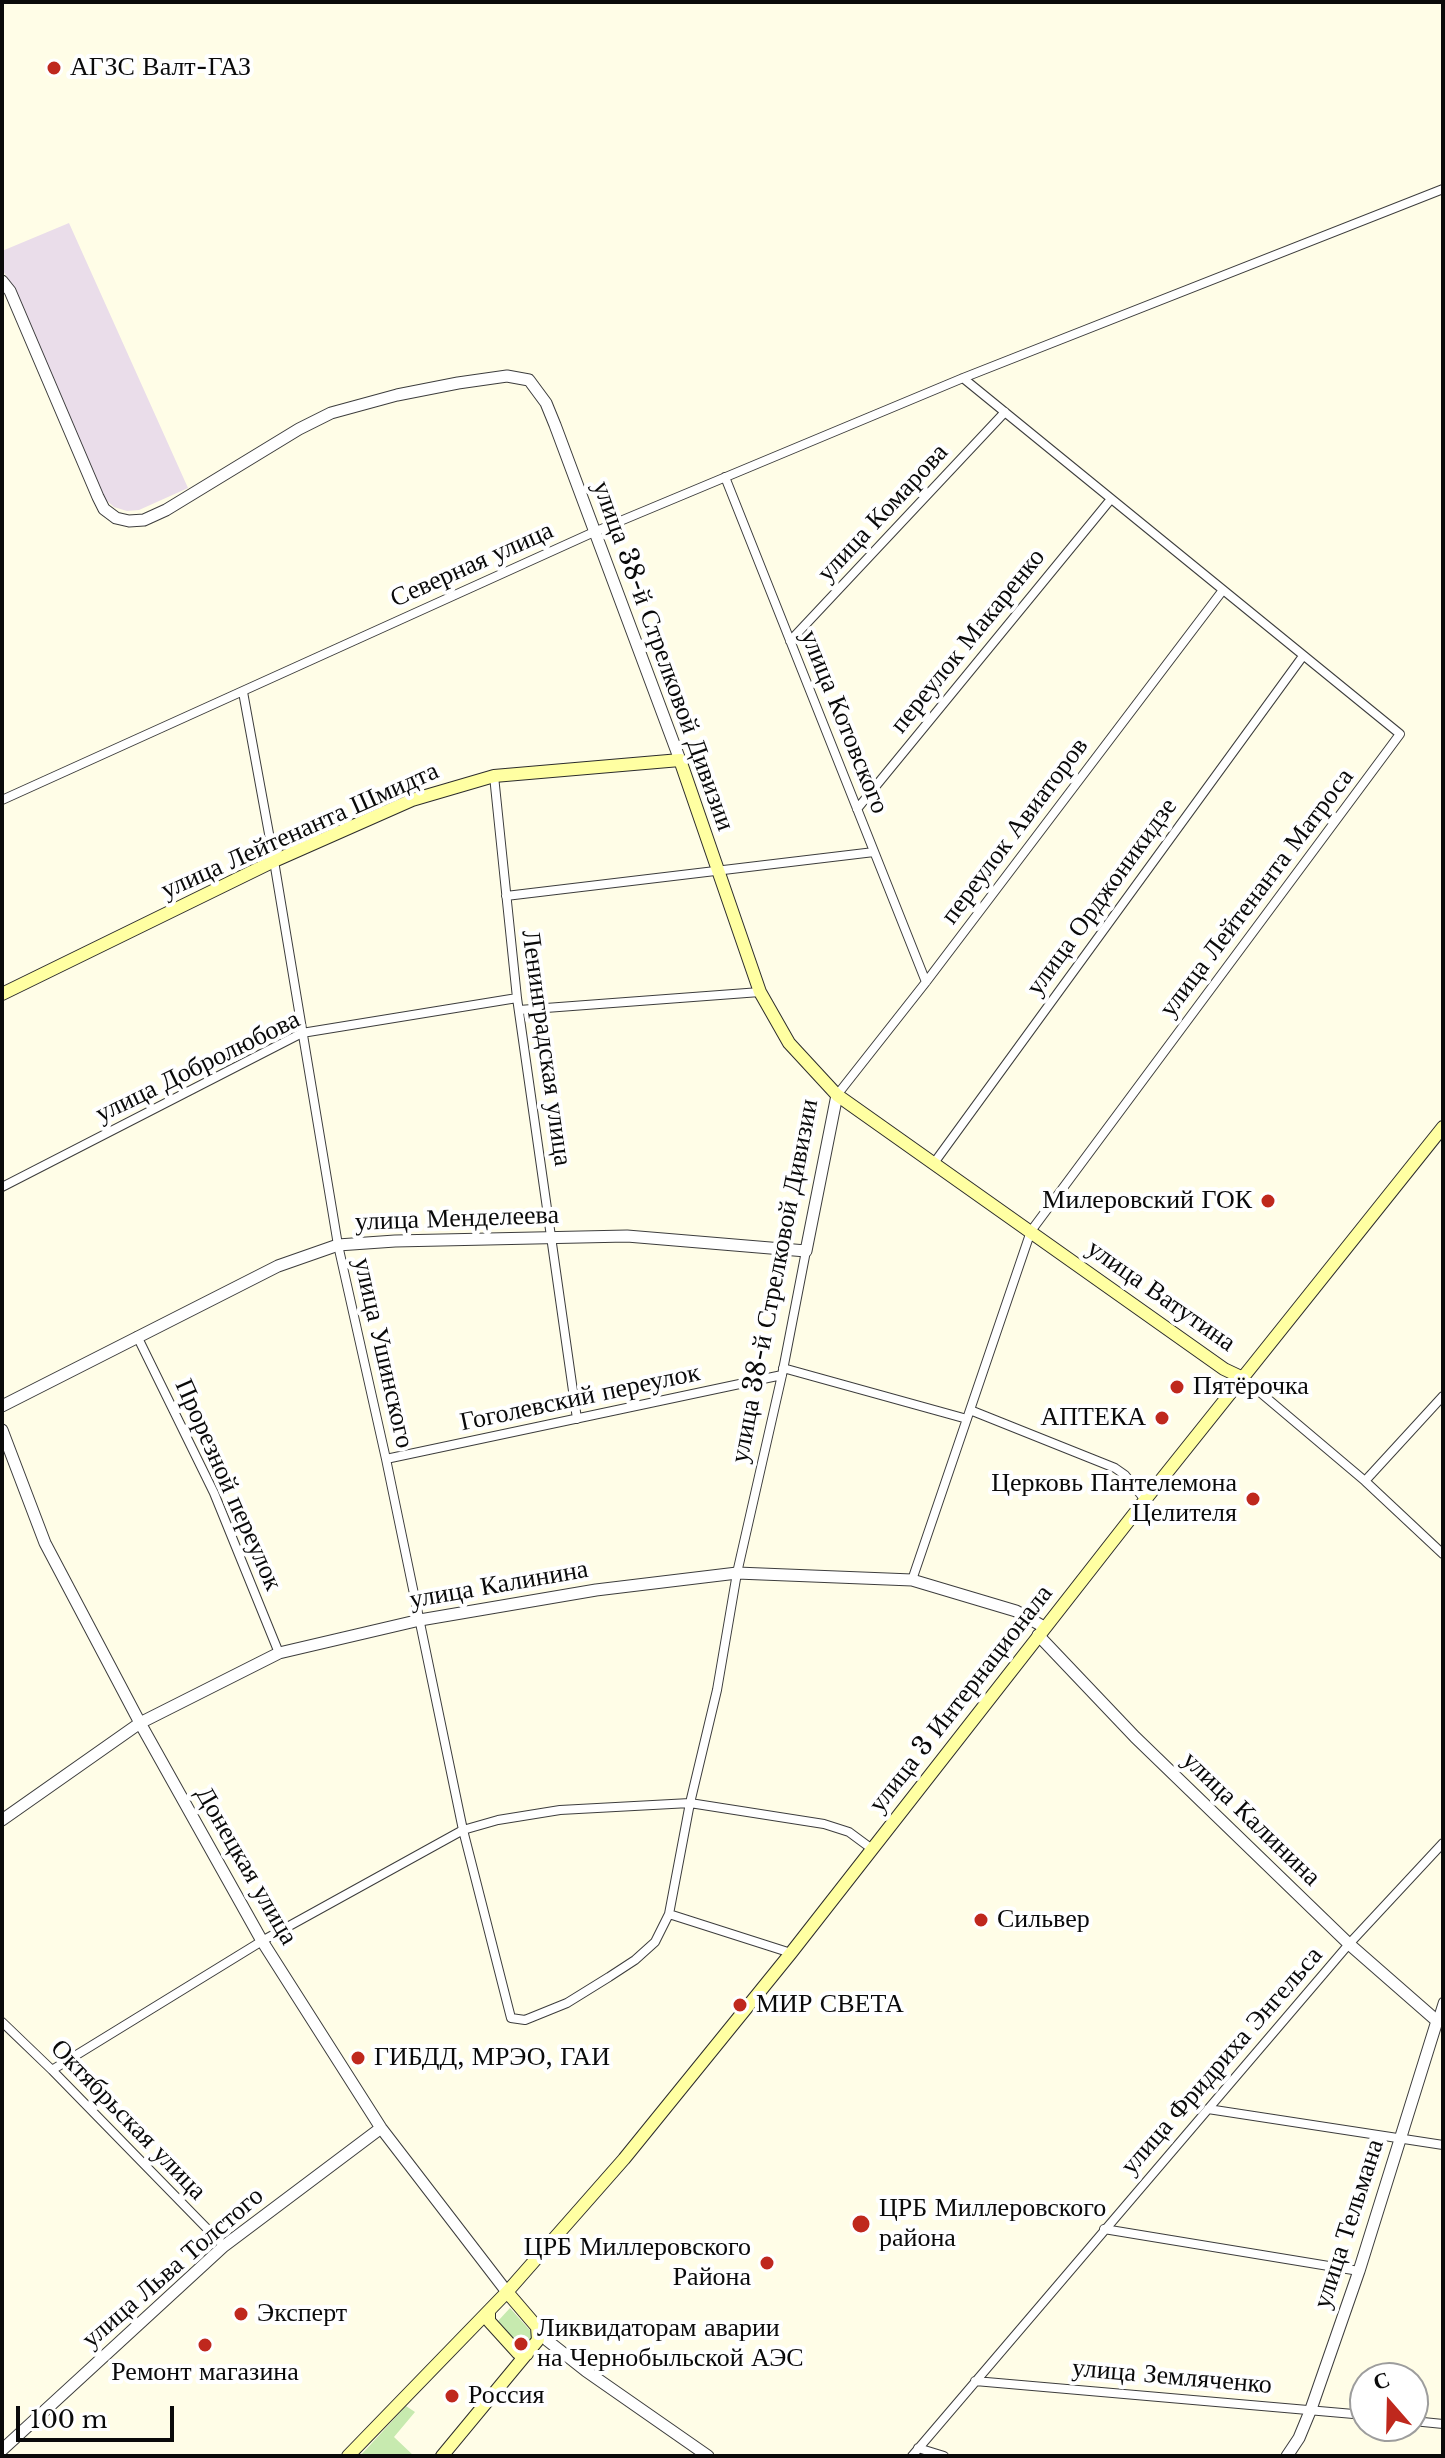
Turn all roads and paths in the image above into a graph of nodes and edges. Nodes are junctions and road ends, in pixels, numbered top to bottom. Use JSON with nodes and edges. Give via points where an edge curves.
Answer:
{"nodes":[{"id":1,"x":1443,"y":189,"type":"edge"},
{"id":2,"x":2,"y":281,"type":"edge"},
{"id":3,"x":963,"y":378,"type":"junction"},
{"id":4,"x":1005,"y":412,"type":"junction"},
{"id":5,"x":725,"y":477,"type":"junction"},
{"id":6,"x":1111,"y":499,"type":"junction"},
{"id":7,"x":594,"y":532,"type":"junction"},
{"id":8,"x":1223,"y":590,"type":"junction"},
{"id":9,"x":790,"y":641,"type":"junction"},
{"id":10,"x":1303,"y":656,"type":"junction"},
{"id":11,"x":243,"y":692,"type":"junction"},
{"id":12,"x":680,"y":760,"type":"junction"},
{"id":13,"x":494,"y":776,"type":"junction"},
{"id":14,"x":2,"y":800,"type":"edge"},
{"id":15,"x":857,"y":809,"type":"junction"},
{"id":16,"x":874,"y":852,"type":"junction"},
{"id":17,"x":274,"y":861,"type":"junction"},
{"id":18,"x":718,"y":870,"type":"junction"},
{"id":19,"x":506,"y":896,"type":"junction"},
{"id":20,"x":926,"y":982,"type":"junction"},
{"id":21,"x":760,"y":992,"type":"junction"},
{"id":22,"x":2,"y":994,"type":"edge"},
{"id":23,"x":517,"y":998,"type":"junction"},
{"id":24,"x":519,"y":1010,"type":"junction"},
{"id":25,"x":302,"y":1033,"type":"junction"},
{"id":26,"x":837,"y":1095,"type":"junction"},
{"id":27,"x":1443,"y":1127,"type":"edge"},
{"id":28,"x":934,"y":1163,"type":"junction"},
{"id":29,"x":2,"y":1187,"type":"edge"},
{"id":30,"x":1031,"y":1231,"type":"junction"},
{"id":31,"x":551,"y":1238,"type":"junction"},
{"id":32,"x":338,"y":1245,"type":"junction"},
{"id":33,"x":806,"y":1251,"type":"junction"},
{"id":34,"x":137,"y":1336,"type":"junction"},
{"id":35,"x":782,"y":1372,"type":"junction"},
{"id":36,"x":1243,"y":1378,"type":"junction"},
{"id":37,"x":1443,"y":1396,"type":"edge"},
{"id":38,"x":2,"y":1406,"type":"edge"},
{"id":39,"x":968,"y":1415,"type":"junction"},
{"id":40,"x":577,"y":1419,"type":"junction"},
{"id":41,"x":2,"y":1430,"type":"edge"},
{"id":42,"x":386,"y":1459,"type":"junction"},
{"id":43,"x":1365,"y":1481,"type":"junction"},
{"id":44,"x":1145,"y":1500,"type":"junction"},
{"id":45,"x":1443,"y":1554,"type":"edge"},
{"id":46,"x":737,"y":1573,"type":"junction"},
{"id":47,"x":912,"y":1580,"type":"junction"},
{"id":48,"x":420,"y":1620,"type":"junction"},
{"id":49,"x":1041,"y":1631,"type":"junction"},
{"id":50,"x":279,"y":1653,"type":"junction"},
{"id":51,"x":140,"y":1723,"type":"junction"},
{"id":52,"x":690,"y":1803,"type":"junction"},
{"id":53,"x":2,"y":1819,"type":"edge"},
{"id":54,"x":463,"y":1830,"type":"junction"},
{"id":55,"x":1443,"y":1843,"type":"edge"},
{"id":56,"x":872,"y":1849,"type":"junction"},
{"id":57,"x":669,"y":1914,"type":"junction"},
{"id":58,"x":262,"y":1941,"type":"junction"},
{"id":59,"x":1349,"y":1944,"type":"junction"},
{"id":60,"x":791,"y":1953,"type":"junction"},
{"id":61,"x":1443,"y":2002,"type":"edge"},
{"id":62,"x":2,"y":2022,"type":"edge"},
{"id":63,"x":1440,"y":2022,"type":"edge"},
{"id":64,"x":52,"y":2070,"type":"junction"},
{"id":65,"x":1208,"y":2109,"type":"junction"},
{"id":66,"x":381,"y":2128,"type":"junction"},
{"id":67,"x":1400,"y":2139,"type":"junction"},
{"id":68,"x":1443,"y":2145,"type":"edge"},
{"id":69,"x":1104,"y":2229,"type":"junction"},
{"id":70,"x":224,"y":2246,"type":"junction"},
{"id":71,"x":1359,"y":2271,"type":"junction"},
{"id":72,"x":507,"y":2292,"type":"junction"},
{"id":73,"x":489,"y":2311,"type":"junction"},
{"id":74,"x":541,"y":2336,"type":"junction"},
{"id":75,"x":527,"y":2354,"type":"junction"},
{"id":76,"x":975,"y":2381,"type":"junction"},
{"id":77,"x":1311,"y":2409,"type":"junction"},
{"id":78,"x":1349,"y":2413,"type":"edge"},
{"id":79,"x":918,"y":2448,"type":"junction"},
{"id":80,"x":2,"y":2450,"type":"edge"},
{"id":81,"x":704,"y":2455,"type":"edge"},
{"id":82,"x":348,"y":2456,"type":"edge"},
{"id":83,"x":442,"y":2456,"type":"edge"},
{"id":84,"x":912,"y":2456,"type":"edge"},
{"id":85,"x":944,"y":2456,"type":"edge"},
{"id":86,"x":1287,"y":2456,"type":"edge"}],
"edges":[{"from":1,"to":3,"type":"street","name":"Северная улица"},
{"from":2,"to":7,"type":"street","name":"улица 38-й Стрелковой Дивизии","via":[[98,497],[116,518],[144,520],[166,510],[331,413],[397,395],[507,376],[529,380],[546,403]]},
{"from":3,"to":4,"type":"street","name":"улица Лейтенанта Матроса"},
{"from":3,"to":5,"type":"street","name":"Северная улица"},
{"from":4,"to":6,"type":"street","name":"улица Лейтенанта Матроса"},
{"from":4,"to":9,"type":"street","name":"улица Комарова"},
{"from":5,"to":7,"type":"street","name":"Северная улица"},
{"from":5,"to":9,"type":"street","name":"улица Котовского"},
{"from":6,"to":8,"type":"street","name":"улица Лейтенанта Матроса"},
{"from":6,"to":15,"type":"street","name":"переулок Макаренко"},
{"from":7,"to":11,"type":"street","name":"Северная улица"},
{"from":7,"to":12,"type":"street","name":"улица 38-й Стрелковой Дивизии"},
{"from":8,"to":10,"type":"street","name":"улица Лейтенанта Матроса"},
{"from":8,"to":20,"type":"street","name":"переулок Авиаторов"},
{"from":9,"to":15,"type":"street","name":"улица Котовского"},
{"from":10,"to":28,"type":"street","name":"улица Орджоникидзе"},
{"from":10,"to":30,"type":"street","name":"улица Лейтенанта Матроса","via":[[1400,734]]},
{"from":11,"to":14,"type":"street","name":"Северная улица"},
{"from":11,"to":17,"type":"street","name":"улица Ушинского"},
{"from":12,"to":13,"type":"main road","name":"улица Лейтенанта Шмидта"},
{"from":12,"to":18,"type":"main road","name":"улица 38-й Стрелковой Дивизии"},
{"from":13,"to":17,"type":"main road","name":"улица Лейтенанта Шмидта","via":[[412,800]]},
{"from":13,"to":19,"type":"street","name":"Ленинградская улица"},
{"from":15,"to":16,"type":"street","name":"улица Котовского"},
{"from":16,"to":18,"type":"street"},
{"from":16,"to":20,"type":"street","name":"улица Котовского"},
{"from":17,"to":22,"type":"main road","name":"улица Лейтенанта Шмидта"},
{"from":17,"to":25,"type":"street","name":"улица Ушинского"},
{"from":18,"to":19,"type":"street"},
{"from":18,"to":21,"type":"main road","name":"улица 38-й Стрелковой Дивизии"},
{"from":19,"to":23,"type":"street","name":"Ленинградская улица"},
{"from":20,"to":26,"type":"street","name":"переулок Авиаторов"},
{"from":21,"to":24,"type":"street"},
{"from":21,"to":26,"type":"main road","name":"улица 38-й Стрелковой Дивизии","via":[[789,1043]]},
{"from":23,"to":24,"type":"street","name":"Ленинградская улица"},
{"from":23,"to":25,"type":"street","name":"улица Добролюбова"},
{"from":24,"to":31,"type":"street","name":"Ленинградская улица"},
{"from":25,"to":29,"type":"street","name":"улица Добролюбова"},
{"from":25,"to":32,"type":"street","name":"улица Ушинского"},
{"from":26,"to":28,"type":"main road","name":"улица Ватутина"},
{"from":26,"to":33,"type":"street","name":"улица 38-й Стрелковой Дивизии"},
{"from":27,"to":36,"type":"main road","name":"улица 3 Интернационала"},
{"from":28,"to":30,"type":"main road","name":"улица Ватутина"},
{"from":30,"to":36,"type":"main road","name":"улица Ватутина"},
{"from":30,"to":39,"type":"street","name":"улица Лейтенанта Матроса"},
{"from":31,"to":32,"type":"street","name":"улица Менделеева"},
{"from":31,"to":33,"type":"street","name":"улица Менделеева","via":[[627,1236]]},
{"from":31,"to":40,"type":"street","name":"Ленинградская улица"},
{"from":32,"to":34,"type":"street","name":"улица Менделеева","via":[[278,1266]]},
{"from":32,"to":42,"type":"street","name":"улица Ушинского"},
{"from":33,"to":35,"type":"street","name":"улица 38-й Стрелковой Дивизии"},
{"from":34,"to":38,"type":"street","name":"улица Менделеева"},
{"from":34,"to":50,"type":"street","name":"Прорезной переулок","via":[[214,1493]]},
{"from":35,"to":39,"type":"street","name":"Гоголевский переулок"},
{"from":35,"to":40,"type":"street","name":"Гоголевский переулок"},
{"from":35,"to":46,"type":"street","name":"улица 38-й Стрелковой Дивизии"},
{"from":36,"to":43,"type":"street","name":"улица Ватутина"},
{"from":36,"to":44,"type":"main road","name":"улица 3 Интернационала"},
{"from":37,"to":43,"type":"street"},
{"from":39,"to":44,"type":"street","name":"Гоголевский переулок","via":[[1115,1468]]},
{"from":39,"to":47,"type":"street","name":"улица Лейтенанта Матроса"},
{"from":40,"to":42,"type":"street","name":"Гоголевский переулок"},
{"from":41,"to":51,"type":"street","name":"Донецкая улица","via":[[45,1543]]},
{"from":42,"to":48,"type":"street","name":"улица Ушинского"},
{"from":43,"to":45,"type":"street","name":"улица Ватутина"},
{"from":44,"to":49,"type":"main road","name":"улица 3 Интернационала"},
{"from":46,"to":47,"type":"street","name":"улица Калинина"},
{"from":46,"to":48,"type":"street","name":"улица Калинина"},
{"from":46,"to":52,"type":"street","name":"улица 38-й Стрелковой Дивизии"},
{"from":47,"to":49,"type":"street","name":"улица Калинина","via":[[1016,1611]]},
{"from":48,"to":50,"type":"street","name":"улица Калинина"},
{"from":48,"to":54,"type":"street","name":"улица Ушинского"},
{"from":49,"to":56,"type":"main road","name":"улица 3 Интернационала"},
{"from":49,"to":59,"type":"street","name":"улица Калинина","via":[[1135,1737]]},
{"from":50,"to":51,"type":"street","name":"улица Калинина"},
{"from":51,"to":53,"type":"street","name":"улица Калинина"},
{"from":51,"to":58,"type":"street","name":"Донецкая улица"},
{"from":52,"to":54,"type":"street","via":[[560,1810]]},
{"from":52,"to":56,"type":"street","via":[[824,1824],[849,1832]]},
{"from":52,"to":57,"type":"street","name":"улица 38-й Стрелковой Дивизии"},
{"from":54,"to":57,"type":"street","name":"улица Ушинского","via":[[511,2018],[525,2020],[567,2003],[635,1960],[655,1942]]},
{"from":54,"to":58,"type":"street"},
{"from":55,"to":59,"type":"street","name":"улица Фридриха Энгельса"},
{"from":56,"to":60,"type":"main road","name":"улица 3 Интернационала"},
{"from":57,"to":60,"type":"street"},
{"from":58,"to":64,"type":"street"},
{"from":58,"to":66,"type":"street","name":"Донецкая улица"},
{"from":59,"to":63,"type":"street","name":"улица Калинина"},
{"from":59,"to":65,"type":"street","name":"улица Фридриха Энгельса"},
{"from":60,"to":72,"type":"main road","name":"улица 3 Интернационала","via":[[624,2159]]},
{"from":61,"to":63,"type":"street","name":"улица Тельмана"},
{"from":62,"to":64,"type":"street","name":"Октябрьская улица"},
{"from":63,"to":67,"type":"street","name":"улица Тельмана"},
{"from":64,"to":70,"type":"street","name":"Октябрьская улица"},
{"from":65,"to":67,"type":"street"},
{"from":65,"to":69,"type":"street","name":"улица Фридриха Энгельса"},
{"from":66,"to":70,"type":"street","name":"улица Льва Толстого"},
{"from":66,"to":72,"type":"street","name":"Донецкая улица"},
{"from":67,"to":68,"type":"street"},
{"from":67,"to":71,"type":"street","name":"улица Тельмана"},
{"from":69,"to":71,"type":"street"},
{"from":69,"to":76,"type":"street","name":"улица Фридриха Энгельса"},
{"from":70,"to":80,"type":"street","name":"улица Льва Толстого"},
{"from":71,"to":77,"type":"street","name":"улица Тельмана"},
{"from":72,"to":73,"type":"main road","name":"улица 3 Интернационала"},
{"from":72,"to":74,"type":"main road"},
{"from":73,"to":75,"type":"main road","via":[[489,2321],[518,2353]]},
{"from":73,"to":82,"type":"main road","name":"улица 3 Интернационала"},
{"from":74,"to":75,"type":"main road"},
{"from":74,"to":81,"type":"street"},
{"from":75,"to":83,"type":"main road"},
{"from":76,"to":77,"type":"street","name":"улица Земляченко"},
{"from":76,"to":79,"type":"street","name":"улица Фридриха Энгельса"},
{"from":77,"to":78,"type":"street","name":"улица Земляченко"},
{"from":77,"to":86,"type":"street","name":"улица Тельмана"},
{"from":79,"to":84,"type":"street","name":"улица Фридриха Энгельса"},
{"from":79,"to":85,"type":"street"}]}
